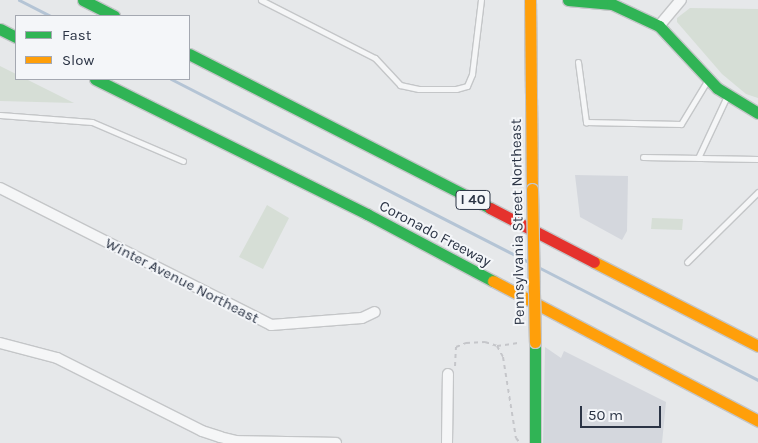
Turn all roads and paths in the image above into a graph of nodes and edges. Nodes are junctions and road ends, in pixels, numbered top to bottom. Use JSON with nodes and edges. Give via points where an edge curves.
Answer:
{"nodes":[{"id":1,"x":83,"y":0,"type":"edge"},
{"id":2,"x":261,"y":0,"type":"edge"},
{"id":3,"x":482,"y":0,"type":"edge"},
{"id":4,"x":530,"y":0,"type":"edge"},
{"id":5,"x":568,"y":0,"type":"edge"},
{"id":6,"x":681,"y":0,"type":"edge"},
{"id":7,"x":112,"y":15,"type":"edge"},
{"id":8,"x":659,"y":26,"type":"junction"},
{"id":9,"x":0,"y":29,"type":"edge"},
{"id":10,"x":15,"y":36,"type":"edge"},
{"id":11,"x":190,"y":55,"type":"edge"},
{"id":12,"x":578,"y":62,"type":"dead end"},
{"id":13,"x":708,"y":79,"type":"junction"},
{"id":14,"x":98,"y":80,"type":"edge"},
{"id":15,"x":727,"y":96,"type":"junction"},
{"id":16,"x":758,"y":113,"type":"edge"},
{"id":17,"x":0,"y":115,"type":"edge"},
{"id":18,"x":643,"y":157,"type":"dead end"},
{"id":19,"x":698,"y":158,"type":"junction"},
{"id":20,"x":758,"y":159,"type":"edge"},
{"id":21,"x":183,"y":161,"type":"dead end"},
{"id":22,"x":0,"y":188,"type":"edge"},
{"id":23,"x":758,"y":192,"type":"edge"},
{"id":24,"x":687,"y":262,"type":"dead end"},
{"id":25,"x":375,"y":312,"type":"dead end"},
{"id":26,"x":0,"y":342,"type":"edge"},
{"id":27,"x":518,"y":343,"type":"dead end"},
{"id":28,"x":497,"y":346,"type":"junction"},
{"id":29,"x":758,"y":346,"type":"edge"},
{"id":30,"x":452,"y":374,"type":"joint"},
{"id":31,"x":758,"y":421,"type":"edge"},
{"id":32,"x":336,"y":443,"type":"edge"},
{"id":33,"x":447,"y":443,"type":"edge"},
{"id":34,"x":520,"y":443,"type":"edge"},
{"id":35,"x":535,"y":443,"type":"edge"}],
"edges":[{"from":1,"to":7,"type":"main road"},
{"from":2,"to":3,"type":"lane","via":[[375,58],[400,85],[464,89],[470,82]]},
{"from":4,"to":35,"type":"main road","name":"Pennsylvania Street Northeast","bridge":true},
{"from":5,"to":8,"type":"main road","via":[[612,4]]},
{"from":6,"to":8,"type":"street"},
{"from":8,"to":13,"type":"main road"},
{"from":9,"to":10,"type":"main road"},
{"from":11,"to":29,"type":"main road","number":"I 40"},
{"from":12,"to":13,"type":"lane","via":[[586,122],[681,124]]},
{"from":13,"to":15,"type":"main road"},
{"from":14,"to":31,"type":"main road","name":"Coronado Freeway","via":[[367,214]]},
{"from":15,"to":16,"type":"main road"},
{"from":15,"to":19,"type":"lane"},
{"from":17,"to":21,"type":"lane","via":[[92,122]]},
{"from":18,"to":19,"type":"lane"},
{"from":19,"to":20,"type":"lane"},
{"from":22,"to":25,"type":"street","name":"Winter Avenue Northeast","via":[[271,325],[362,318]]},
{"from":23,"to":24,"type":"lane"},
{"from":26,"to":32,"type":"street","via":[[57,358],[220,437]]},
{"from":27,"to":28,"type":"path"},
{"from":28,"to":30,"type":"path","via":[[486,342],[466,343],[456,348]]},
{"from":28,"to":34,"type":"path","via":[[503,357],[516,438]]},
{"from":30,"to":33,"type":"street"}]}
